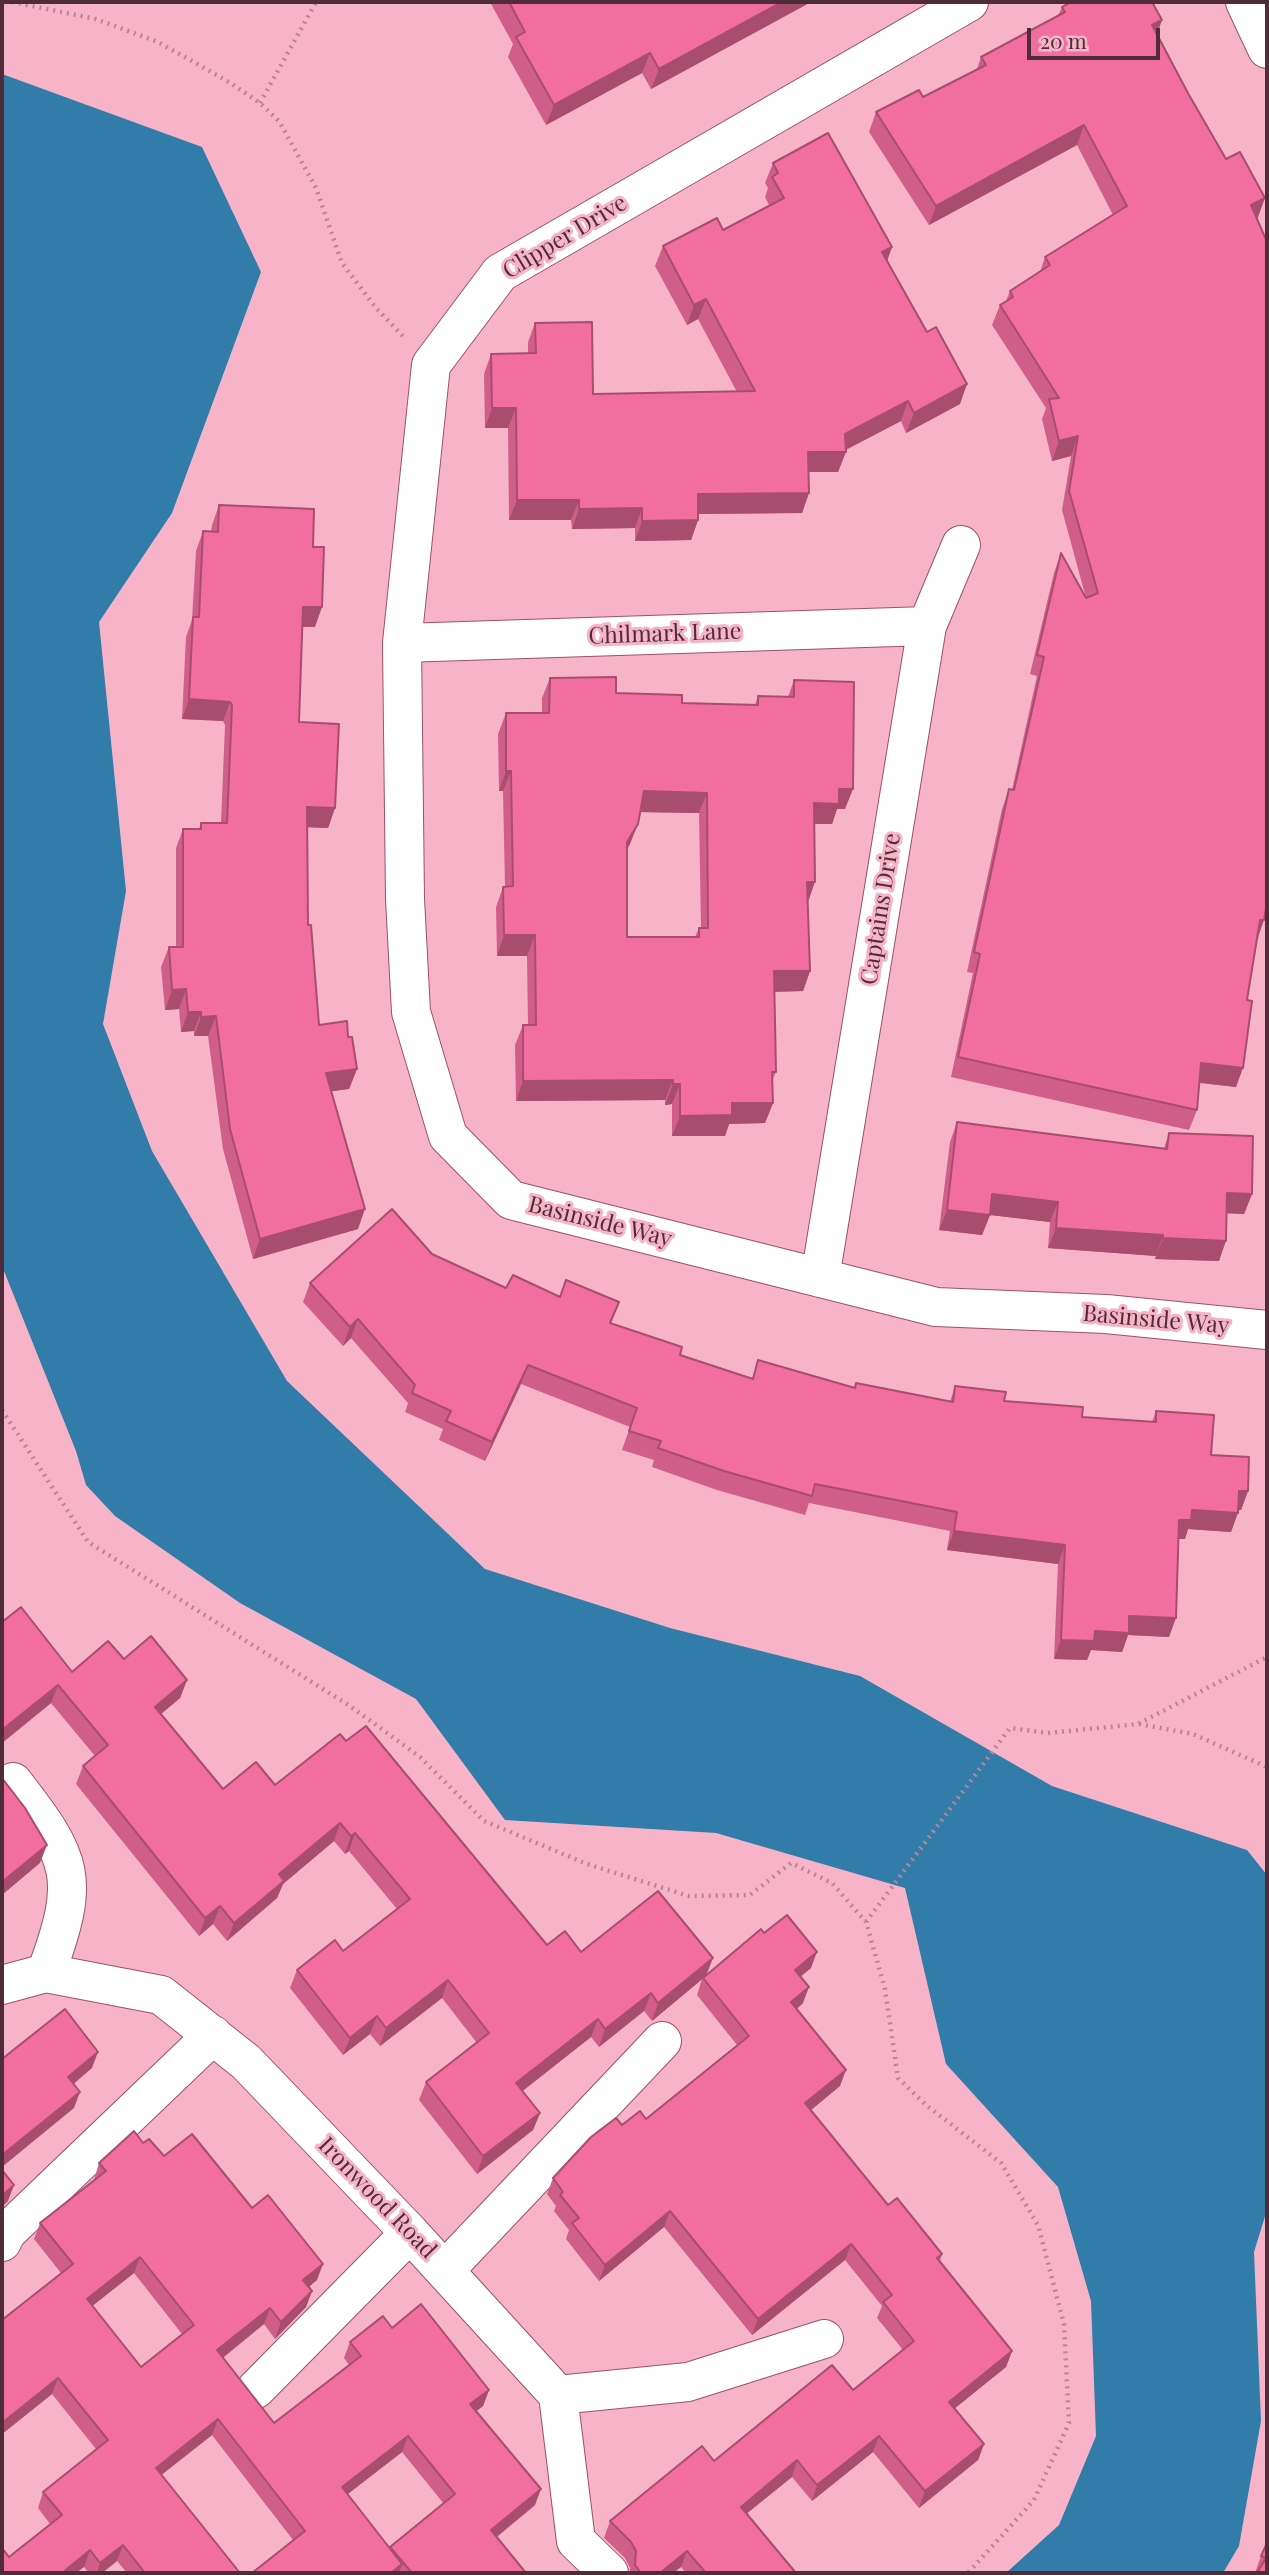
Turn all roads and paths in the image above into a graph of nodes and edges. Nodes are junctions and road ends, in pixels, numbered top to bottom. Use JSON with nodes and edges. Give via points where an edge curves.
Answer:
{"nodes":[{"id":1,"x":12,"y":2,"type":"edge"},
{"id":2,"x":316,"y":2,"type":"edge"},
{"id":3,"x":969,"y":2,"type":"edge"},
{"id":4,"x":1245,"y":2,"type":"edge"},
{"id":5,"x":1267,"y":48,"type":"edge"},
{"id":6,"x":260,"y":103,"type":"junction"},
{"id":7,"x":432,"y":365,"type":"junction"},
{"id":8,"x":961,"y":545,"type":"dead end"},
{"id":9,"x":927,"y":626,"type":"junction"},
{"id":10,"x":402,"y":643,"type":"junction"},
{"id":11,"x":820,"y":1278,"type":"junction"},
{"id":12,"x":1267,"y":1330,"type":"edge"},
{"id":13,"x":2,"y":1410,"type":"edge"},
{"id":14,"x":1267,"y":1657,"type":"edge"},
{"id":15,"x":1138,"y":1724,"type":"junction"},
{"id":16,"x":1267,"y":1767,"type":"edge"},
{"id":17,"x":13,"y":1782,"type":"dead end"},
{"id":18,"x":866,"y":1922,"type":"junction"},
{"id":19,"x":46,"y":1973,"type":"junction"},
{"id":20,"x":2,"y":1985,"type":"edge"},
{"id":21,"x":213,"y":2035,"type":"junction"},
{"id":22,"x":662,"y":2041,"type":"dead end"},
{"id":23,"x":410,"y":2233,"type":"junction"},
{"id":24,"x":2,"y":2242,"type":"edge"},
{"id":25,"x":445,"y":2270,"type":"junction"},
{"id":26,"x":824,"y":2339,"type":"dead end"},
{"id":27,"x":256,"y":2389,"type":"dead end"},
{"id":28,"x":558,"y":2395,"type":"junction"},
{"id":29,"x":609,"y":2573,"type":"edge"},
{"id":30,"x":968,"y":2573,"type":"edge"}],
"edges":[{"from":1,"to":6,"type":"path","via":[[96,19],[158,42]]},
{"from":2,"to":6,"type":"path"},
{"from":3,"to":7,"type":"street","name":"Clipper Drive","via":[[500,273]]},
{"from":4,"to":5,"type":"street"},
{"from":6,"to":7,"type":"path","via":[[279,121],[316,188],[342,263],[376,308]]},
{"from":7,"to":10,"type":"street"},
{"from":8,"to":9,"type":"street","name":"Captains Drive"},
{"from":9,"to":10,"type":"street","name":"Chilmark Lane"},
{"from":9,"to":11,"type":"street","name":"Captains Drive"},
{"from":10,"to":11,"type":"street","name":"Basinside Way","via":[[411,1012],[448,1136],[511,1200]]},
{"from":11,"to":12,"type":"street","name":"Basinside Way","via":[[936,1307],[1105,1314]]},
{"from":13,"to":18,"type":"path","via":[[88,1542],[350,1706],[420,1757],[484,1821],[587,1864],[689,1896],[750,1895],[791,1863],[832,1883]]},
{"from":14,"to":15,"type":"path"},
{"from":15,"to":16,"type":"path","via":[[1194,1734]]},
{"from":15,"to":18,"type":"path","via":[[1048,1733],[1010,1728]]},
{"from":17,"to":19,"type":"street","via":[[64,1855],[68,1891],[61,1933]]},
{"from":18,"to":30,"type":"path","via":[[885,1989],[898,2078],[1002,2163],[1038,2225],[1064,2324],[1069,2423],[1034,2500]]},
{"from":19,"to":20,"type":"street","name":"Ironwood Road"},
{"from":19,"to":21,"type":"street","name":"Ironwood Road","via":[[161,1995]]},
{"from":21,"to":23,"type":"street","name":"Ironwood Road","via":[[246,2062]]},
{"from":21,"to":24,"type":"street","via":[[6,2233]]},
{"from":22,"to":25,"type":"street"},
{"from":23,"to":25,"type":"street","name":"Ironwood Road"},
{"from":23,"to":27,"type":"street"},
{"from":25,"to":28,"type":"street","name":"Ironwood Road"},
{"from":26,"to":28,"type":"street","via":[[688,2382]]},
{"from":28,"to":29,"type":"street","via":[[576,2541]]}]}
